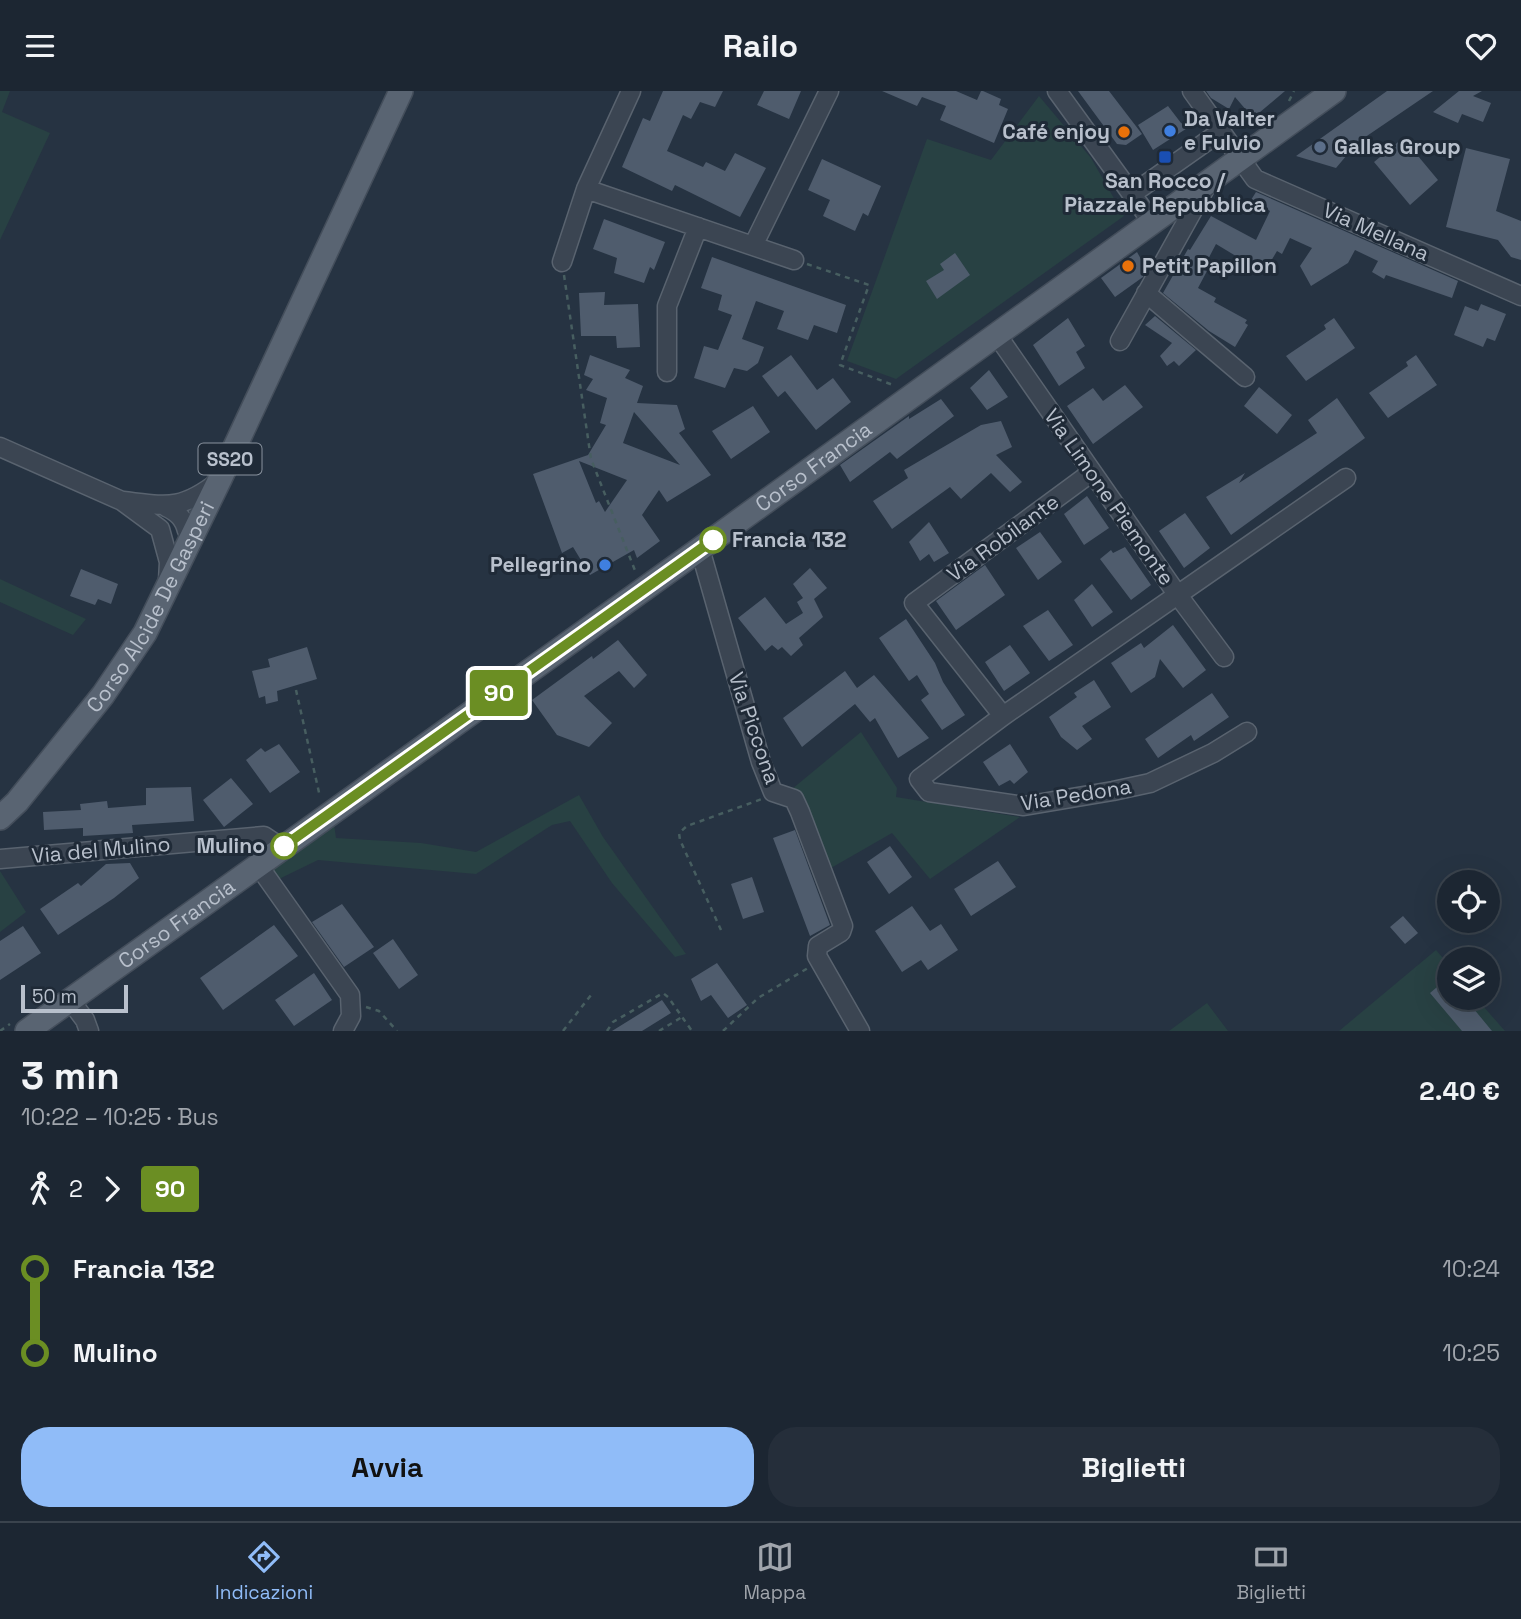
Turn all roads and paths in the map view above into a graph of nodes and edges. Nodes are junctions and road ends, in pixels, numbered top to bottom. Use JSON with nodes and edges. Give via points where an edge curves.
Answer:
{"nodes":[{"id":1,"x":401,"y":91,"type":"edge"},
{"id":2,"x":631,"y":91,"type":"edge"},
{"id":3,"x":829,"y":91,"type":"edge"},
{"id":4,"x":1057,"y":91,"type":"edge"},
{"id":5,"x":1192,"y":91,"type":"edge"},
{"id":6,"x":1334,"y":91,"type":"edge"},
{"id":7,"x":1220,"y":132,"type":"junction"},
{"id":8,"x":1239,"y":159,"type":"junction"},
{"id":9,"x":1210,"y":180,"type":"junction"},
{"id":10,"x":586,"y":189,"type":"junction"},
{"id":11,"x":1132,"y":194,"type":"junction"},
{"id":12,"x":1152,"y":222,"type":"junction"},
{"id":13,"x":698,"y":227,"type":"junction"},
{"id":14,"x":753,"y":246,"type":"junction"},
{"id":15,"x":794,"y":260,"type":"joint"},
{"id":16,"x":562,"y":262,"type":"joint"},
{"id":17,"x":1146,"y":293,"type":"junction"},
{"id":18,"x":1521,"y":296,"type":"edge"},
{"id":19,"x":997,"y":335,"type":"junction"},
{"id":20,"x":1120,"y":341,"type":"dead end"},
{"id":21,"x":667,"y":372,"type":"dead end"},
{"id":22,"x":1245,"y":377,"type":"dead end"},
{"id":23,"x":900,"y":388,"type":"dead end"},
{"id":24,"x":0,"y":447,"type":"edge"},
{"id":25,"x":1092,"y":472,"type":"junction"},
{"id":26,"x":1346,"y":478,"type":"dead end"},
{"id":27,"x":220,"y":479,"type":"junction"},
{"id":28,"x":122,"y":501,"type":"junction"},
{"id":29,"x":166,"y":507,"type":"junction"},
{"id":30,"x":160,"y":529,"type":"junction"},
{"id":31,"x":190,"y":533,"type":"junction"},
{"id":32,"x":700,"y":549,"type":"junction"},
{"id":33,"x":637,"y":576,"type":"dead end"},
{"id":34,"x":168,"y":588,"type":"junction"},
{"id":35,"x":1177,"y":594,"type":"junction"},
{"id":36,"x":1224,"y":657,"type":"dead end"},
{"id":37,"x":296,"y":690,"type":"dead end"},
{"id":38,"x":1003,"y":716,"type":"junction"},
{"id":39,"x":1247,"y":732,"type":"dead end"},
{"id":40,"x":773,"y":792,"type":"junction"},
{"id":41,"x":8,"y":810,"type":"edge"},
{"id":42,"x":325,"y":817,"type":"junction"},
{"id":43,"x":0,"y":831,"type":"edge"},
{"id":44,"x":282,"y":848,"type":"junction"},
{"id":45,"x":0,"y":859,"type":"edge"},
{"id":46,"x":258,"y":865,"type":"junction"},
{"id":47,"x":721,"y":930,"type":"dead end"},
{"id":48,"x":820,"y":961,"type":"junction"},
{"id":49,"x":591,"y":995,"type":"dead end"},
{"id":50,"x":70,"y":1000,"type":"junction"},
{"id":51,"x":352,"y":1004,"type":"junction"},
{"id":52,"x":682,"y":1017,"type":"junction"},
{"id":53,"x":27,"y":1031,"type":"edge"},
{"id":54,"x":89,"y":1031,"type":"edge"},
{"id":55,"x":343,"y":1031,"type":"edge"},
{"id":56,"x":397,"y":1031,"type":"edge"},
{"id":57,"x":563,"y":1031,"type":"edge"},
{"id":58,"x":607,"y":1031,"type":"edge"},
{"id":59,"x":659,"y":1031,"type":"edge"},
{"id":60,"x":692,"y":1031,"type":"edge"},
{"id":61,"x":723,"y":1031,"type":"edge"},
{"id":62,"x":860,"y":1031,"type":"edge"}],
"edges":[{"from":1,"to":27,"type":"main road","name":"Corso Alcide De Gasperi","number":"SS20"},
{"from":2,"to":10,"type":"street"},
{"from":3,"to":14,"type":"street"},
{"from":4,"to":11,"type":"street"},
{"from":5,"to":7,"type":"street","name":"Via Mellana"},
{"from":6,"to":8,"type":"main road","name":"Corso Francia"},
{"from":7,"to":8,"type":"street","name":"Via Mellana"},
{"from":7,"to":11,"type":"street"},
{"from":8,"to":9,"type":"main road","name":"Corso Francia"},
{"from":8,"to":18,"type":"street","name":"Via Mellana","via":[[1255,180]]},
{"from":9,"to":12,"type":"main road","name":"Corso Francia"},
{"from":9,"to":17,"type":"street"},
{"from":10,"to":13,"type":"street"},
{"from":10,"to":16,"type":"street"},
{"from":11,"to":12,"type":"street"},
{"from":12,"to":19,"type":"main road","name":"Corso Francia"},
{"from":13,"to":14,"type":"street"},
{"from":13,"to":21,"type":"street","via":[[667,306]]},
{"from":14,"to":15,"type":"street"},
{"from":15,"to":23,"type":"path","via":[[869,285],[840,365]]},
{"from":16,"to":33,"type":"path","via":[[591,459]]},
{"from":17,"to":20,"type":"street"},
{"from":17,"to":22,"type":"street"},
{"from":19,"to":25,"type":"street","name":"Via Limone Piemonte"},
{"from":19,"to":32,"type":"main road","name":"Corso Francia"},
{"from":24,"to":28,"type":"street"},
{"from":25,"to":35,"type":"street","name":"Via Limone Piemonte"},
{"from":25,"to":38,"type":"street","name":"Via Robilante","via":[[914,603]]},
{"from":26,"to":35,"type":"street"},
{"from":27,"to":29,"type":"street","via":[[194,498]]},
{"from":27,"to":31,"type":"main road","name":"Corso Alcide De Gasperi","number":"SS20"},
{"from":28,"to":29,"type":"street"},
{"from":28,"to":30,"type":"street"},
{"from":29,"to":31,"type":"street","via":[[176,511]]},
{"from":30,"to":31,"type":"street"},
{"from":30,"to":34,"type":"street","via":[[169,562]]},
{"from":31,"to":34,"type":"main road","name":"Corso Alcide De Gasperi","number":"SS20"},
{"from":32,"to":40,"type":"street","name":"Via Piccona"},
{"from":32,"to":42,"type":"main road","name":"Corso Francia"},
{"from":34,"to":41,"type":"main road","name":"Corso Alcide De Gasperi","number":"SS20","via":[[145,633],[103,695]]},
{"from":35,"to":36,"type":"street","name":"Via Limone Piemonte"},
{"from":35,"to":38,"type":"street"},
{"from":37,"to":42,"type":"path"},
{"from":38,"to":39,"type":"street","name":"Via Pedona","via":[[919,779],[929,792],[1024,806],[1113,791],[1150,783]]},
{"from":40,"to":47,"type":"path","via":[[679,833]]},
{"from":40,"to":48,"type":"street","name":"Via Piccona","via":[[794,799],[843,926],[818,946]]},
{"from":41,"to":43,"type":"main road","name":"Corso Alcide De Gasperi","number":"SS20"},
{"from":42,"to":44,"type":"main road","name":"Corso Francia"},
{"from":44,"to":45,"type":"street","name":"Via del Mulino","via":[[264,836]]},
{"from":44,"to":46,"type":"main road","name":"Corso Francia"},
{"from":46,"to":50,"type":"main road","name":"Corso Francia"},
{"from":46,"to":51,"type":"street"},
{"from":48,"to":61,"type":"path","via":[[758,998]]},
{"from":48,"to":62,"type":"street"},
{"from":49,"to":57,"type":"path"},
{"from":50,"to":53,"type":"main road","name":"Corso Francia"},
{"from":50,"to":54,"type":"street"},
{"from":51,"to":55,"type":"street"},
{"from":51,"to":56,"type":"path","via":[[379,1011]]},
{"from":52,"to":58,"type":"path","via":[[663,993],[613,1022]]},
{"from":52,"to":59,"type":"path"},
{"from":52,"to":60,"type":"path"}]}
